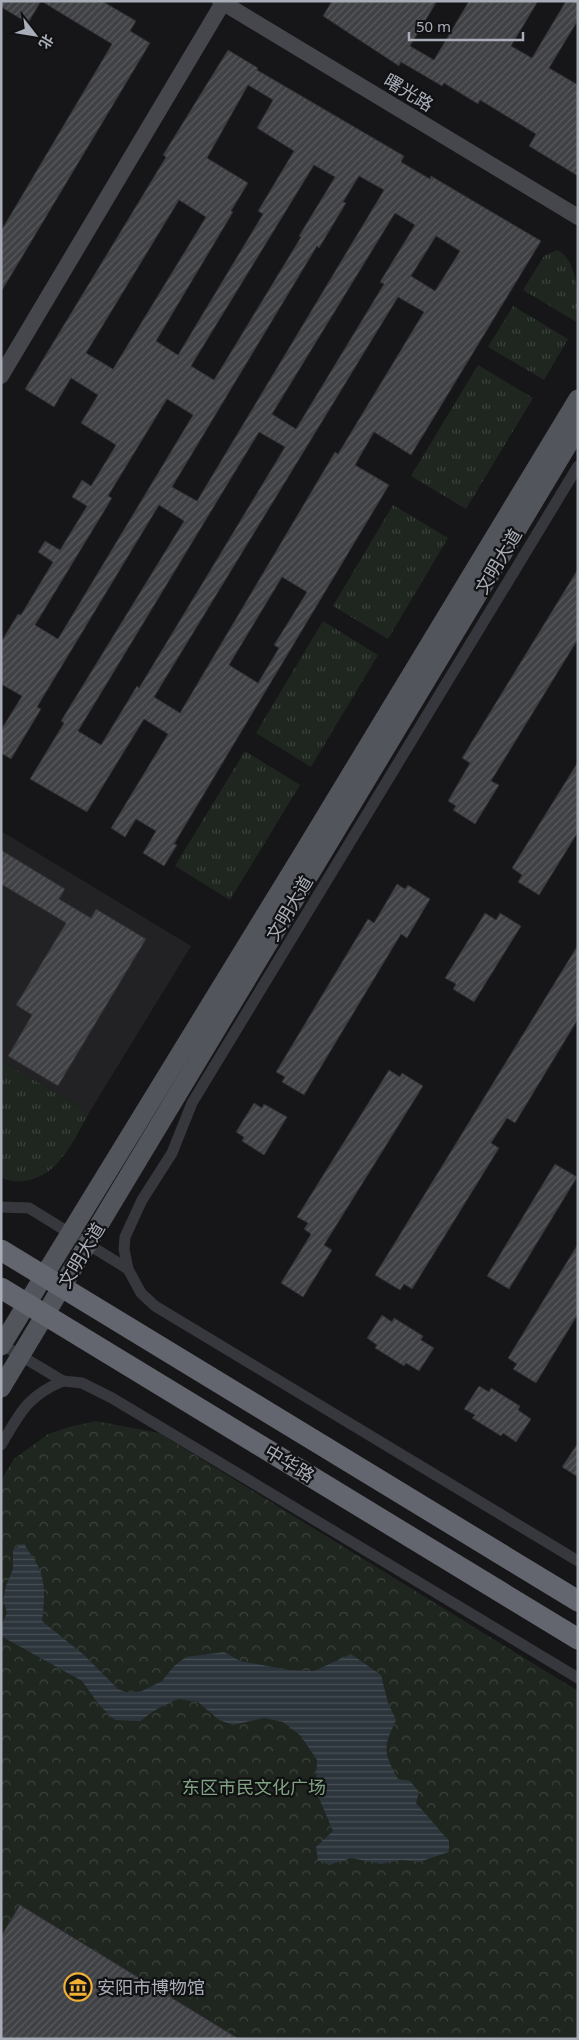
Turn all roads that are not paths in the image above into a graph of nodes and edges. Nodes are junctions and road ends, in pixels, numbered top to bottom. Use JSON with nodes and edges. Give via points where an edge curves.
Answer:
{"nodes":[{"id":1,"x":222,"y":2,"type":"edge"},
{"id":2,"x":578,"y":217,"type":"edge"},
{"id":3,"x":1,"y":376,"type":"edge"},
{"id":4,"x":578,"y":399,"type":"edge"},
{"id":5,"x":578,"y":428,"type":"edge"},
{"id":6,"x":578,"y":466,"type":"edge"},
{"id":7,"x":1,"y":1207,"type":"edge"},
{"id":8,"x":70,"y":1234,"type":"junction"},
{"id":9,"x":88,"y":1244,"type":"junction"},
{"id":10,"x":1,"y":1250,"type":"edge"},
{"id":11,"x":128,"y":1269,"type":"junction"},
{"id":12,"x":53,"y":1281,"type":"junction"},
{"id":13,"x":1,"y":1288,"type":"edge"},
{"id":14,"x":36,"y":1309,"type":"junction"},
{"id":15,"x":2,"y":1345,"type":"edge"},
{"id":16,"x":21,"y":1356,"type":"junction"},
{"id":17,"x":63,"y":1381,"type":"junction"},
{"id":18,"x":1,"y":1388,"type":"edge"},
{"id":19,"x":1,"y":1445,"type":"edge"},
{"id":20,"x":578,"y":1561,"type":"edge"},
{"id":21,"x":578,"y":1601,"type":"edge"},
{"id":22,"x":578,"y":1639,"type":"edge"},
{"id":23,"x":578,"y":1678,"type":"edge"}],
"edges":[{"from":1,"to":2,"type":"street","name":"曙光路"},
{"from":1,"to":3,"type":"street"},
{"from":4,"to":8,"type":"main road","name":"文明大道"},
{"from":5,"to":9,"type":"main road","name":"文明大道"},
{"from":6,"to":11,"type":"street","via":[[192,1103],[172,1153],[142,1200],[124,1238]]},
{"from":7,"to":8,"type":"street","via":[[29,1208]]},
{"from":8,"to":9,"type":"street"},
{"from":8,"to":12,"type":"main road","name":"文明大道"},
{"from":9,"to":11,"type":"street"},
{"from":9,"to":12,"type":"main road","name":"文明大道"},
{"from":10,"to":12,"type":"highway","name":"中华路"},
{"from":11,"to":20,"type":"street","via":[[141,1293],[155,1306]]},
{"from":12,"to":14,"type":"main road","name":"文明大道"},
{"from":12,"to":21,"type":"highway","name":"中华路"},
{"from":13,"to":14,"type":"highway","name":"中华路"},
{"from":14,"to":15,"type":"main road","name":"文明大道"},
{"from":14,"to":16,"type":"main road","name":"文明大道"},
{"from":14,"to":22,"type":"highway","name":"中华路"},
{"from":15,"to":16,"type":"street"},
{"from":16,"to":17,"type":"street"},
{"from":16,"to":18,"type":"main road","name":"文明大道"},
{"from":17,"to":19,"type":"street","via":[[45,1388],[29,1402]]},
{"from":17,"to":23,"type":"street","via":[[82,1383],[112,1398]]}]}
